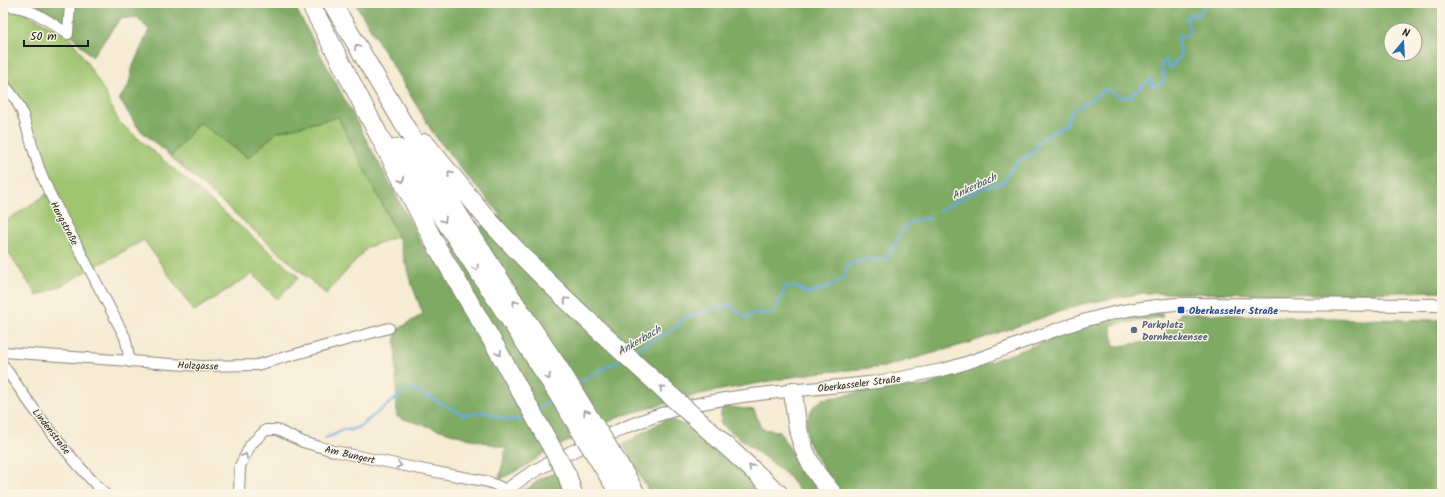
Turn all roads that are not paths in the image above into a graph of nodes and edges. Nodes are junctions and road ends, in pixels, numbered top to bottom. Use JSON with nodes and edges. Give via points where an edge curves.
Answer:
{"nodes":[{"id":1,"x":70,"y":3,"type":"edge"},
{"id":2,"x":310,"y":3,"type":"edge"},
{"id":3,"x":332,"y":3,"type":"edge"},
{"id":4,"x":3,"y":8,"type":"edge"},
{"id":5,"x":339,"y":58,"type":"junction"},
{"id":6,"x":377,"y":80,"type":"junction"},
{"id":7,"x":3,"y":83,"type":"edge"},
{"id":8,"x":461,"y":232,"type":"junction"},
{"id":9,"x":1442,"y":305,"type":"edge"},
{"id":10,"x":389,"y":328,"type":"dead end"},
{"id":11,"x":3,"y":352,"type":"edge"},
{"id":12,"x":129,"y":362,"type":"junction"},
{"id":13,"x":3,"y":365,"type":"edge"},
{"id":14,"x":793,"y":391,"type":"junction"},
{"id":15,"x":625,"y":489,"type":"edge"},
{"id":16,"x":505,"y":492,"type":"edge"},
{"id":17,"x":105,"y":494,"type":"edge"},
{"id":18,"x":239,"y":494,"type":"edge"},
{"id":19,"x":573,"y":494,"type":"edge"},
{"id":20,"x":779,"y":494,"type":"edge"},
{"id":21,"x":833,"y":494,"type":"edge"}],
"edges":[{"from":1,"to":4,"type":"street","via":[[68,34],[48,20],[28,11],[11,6]]},
{"from":2,"to":5,"type":"highway"},
{"from":6,"to":3,"type":"highway","one_way":true},
{"from":5,"to":8,"type":"highway","one_way":true},
{"from":5,"to":19,"type":"highway","one_way":true,"bridge":true,"via":[[437,247],[567,475]]},
{"from":6,"to":8,"type":"highway","via":[[435,177]]},
{"from":20,"to":6,"type":"highway","one_way":true,"bridge":true,"via":[[558,293],[503,237]]},
{"from":7,"to":12,"type":"street","name":"Hangstraße","via":[[22,112],[48,192],[126,337]]},
{"from":8,"to":15,"type":"highway","bridge":true,"via":[[546,375]]},
{"from":9,"to":14,"type":"street","name":"Oberkasseler Straße","via":[[1177,304],[1141,308],[1087,320],[943,369],[870,383]]},
{"from":10,"to":12,"type":"street","name":"Holzgasse","via":[[257,365],[208,366]]},
{"from":11,"to":12,"type":"street","name":"Holzgasse"},
{"from":13,"to":17,"type":"street","name":"Lindenstraße","via":[[52,434]]},
{"from":14,"to":16,"type":"street","name":"Oberkasseler Straße","via":[[672,410],[626,426],[546,465]]},
{"from":14,"to":21,"type":"highway","via":[[798,435],[814,470]]},
{"from":18,"to":16,"type":"street","name":"Am Bungert","one_way":true,"via":[[240,466],[251,444],[266,430],[286,434],[334,451],[489,482]]}]}
